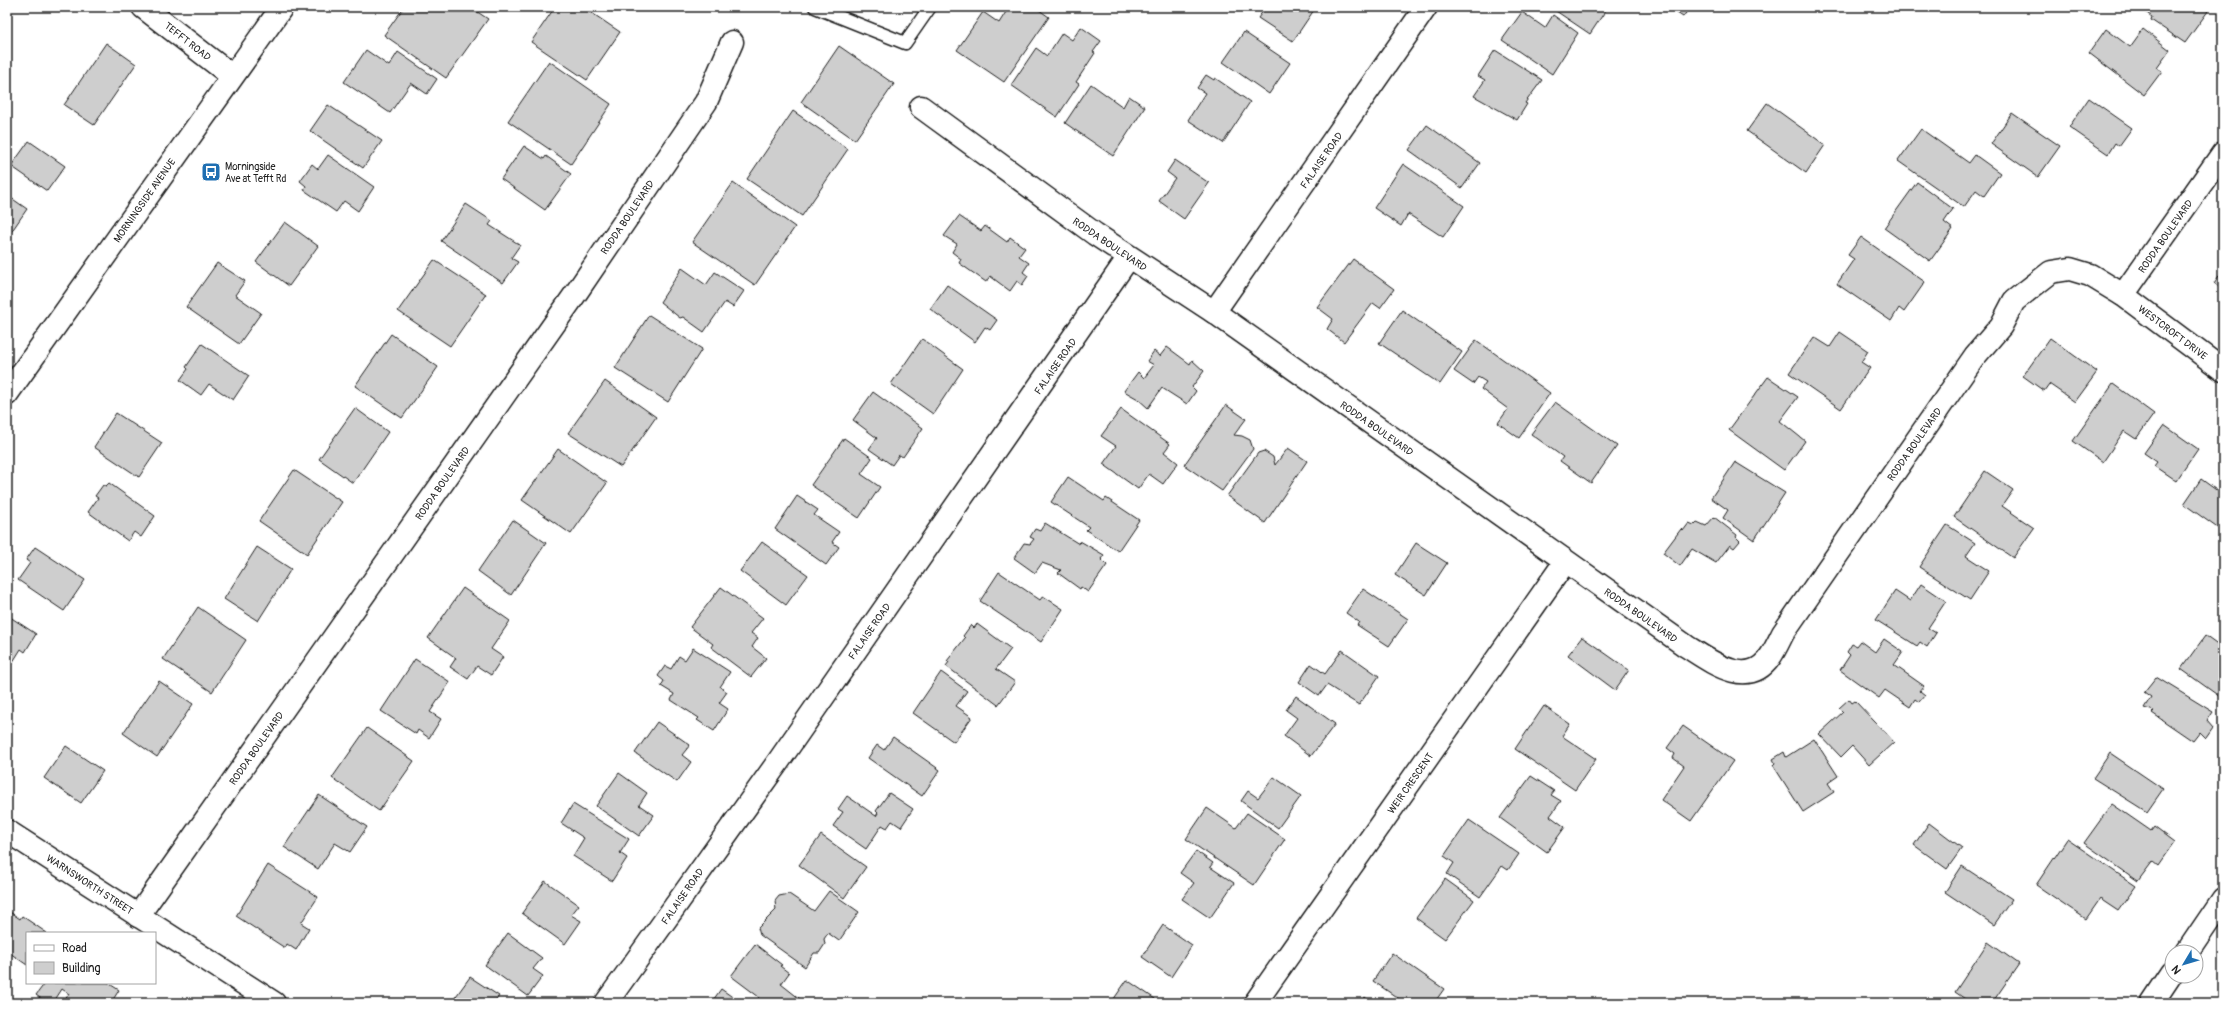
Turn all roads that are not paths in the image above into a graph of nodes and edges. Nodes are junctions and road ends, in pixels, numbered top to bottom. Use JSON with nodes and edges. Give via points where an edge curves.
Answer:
{"nodes":[{"id":1,"x":143,"y":7,"type":"edge"},
{"id":2,"x":282,"y":7,"type":"edge"},
{"id":3,"x":815,"y":7,"type":"edge"},
{"id":4,"x":930,"y":7,"type":"edge"},
{"id":5,"x":1426,"y":7,"type":"edge"},
{"id":6,"x":839,"y":11,"type":"edge"},
{"id":7,"x":732,"y":42,"type":"dead end"},
{"id":8,"x":232,"y":76,"type":"junction"},
{"id":9,"x":921,"y":107,"type":"dead end"},
{"id":10,"x":2223,"y":153,"type":"edge"},
{"id":11,"x":1129,"y":258,"type":"junction"},
{"id":12,"x":2124,"y":295,"type":"junction"},
{"id":13,"x":1214,"y":312,"type":"junction"},
{"id":14,"x":2223,"y":370,"type":"edge"},
{"id":15,"x":7,"y":394,"type":"edge"},
{"id":16,"x":1565,"y":562,"type":"junction"},
{"id":17,"x":7,"y":831,"type":"edge"},
{"id":18,"x":2223,"y":899,"type":"edge"},
{"id":19,"x":138,"y":916,"type":"junction"},
{"id":20,"x":2192,"y":944,"type":"edge"},
{"id":21,"x":2165,"y":984,"type":"edge"},
{"id":22,"x":274,"y":1003,"type":"edge"},
{"id":23,"x":606,"y":1003,"type":"edge"},
{"id":24,"x":1255,"y":1003,"type":"edge"},
{"id":25,"x":2152,"y":1003,"type":"edge"}],
"edges":[{"from":1,"to":8,"type":"street","name":"TEFFT ROAD"},
{"from":2,"to":8,"type":"street","name":"MORNINGSIDE AVENUE"},
{"from":3,"to":6,"type":"lane"},
{"from":4,"to":6,"type":"lane","via":[[905,43]]},
{"from":5,"to":13,"type":"street","name":"FALAISE ROAD"},
{"from":7,"to":19,"type":"street","name":"RODDA BOULEVARD","via":[[706,102],[585,280]]},
{"from":8,"to":15,"type":"street","name":"MORNINGSIDE AVENUE"},
{"from":9,"to":11,"type":"street","name":"RODDA BOULEVARD"},
{"from":10,"to":12,"type":"street","name":"RODDA BOULEVARD"},
{"from":11,"to":13,"type":"street","name":"RODDA BOULEVARD"},
{"from":11,"to":23,"type":"street","name":"FALAISE ROAD"},
{"from":12,"to":14,"type":"street","name":"WESTCROFT DRIVE"},
{"from":12,"to":16,"type":"street","name":"RODDA BOULEVARD","via":[[2090,275],[2070,269],[2051,272],[2014,301],[2001,326],[1971,362],[1783,633],[1770,658],[1752,671],[1737,672],[1717,666]]},
{"from":13,"to":16,"type":"street","name":"RODDA BOULEVARD"},
{"from":16,"to":24,"type":"street","name":"WEIR CRESCENT"},
{"from":17,"to":19,"type":"street","name":"WARNSWORTH STREET"},
{"from":18,"to":20,"type":"street"},
{"from":19,"to":22,"type":"street","name":"WARNSWORTH STREET"},
{"from":21,"to":25,"type":"street"}]}
